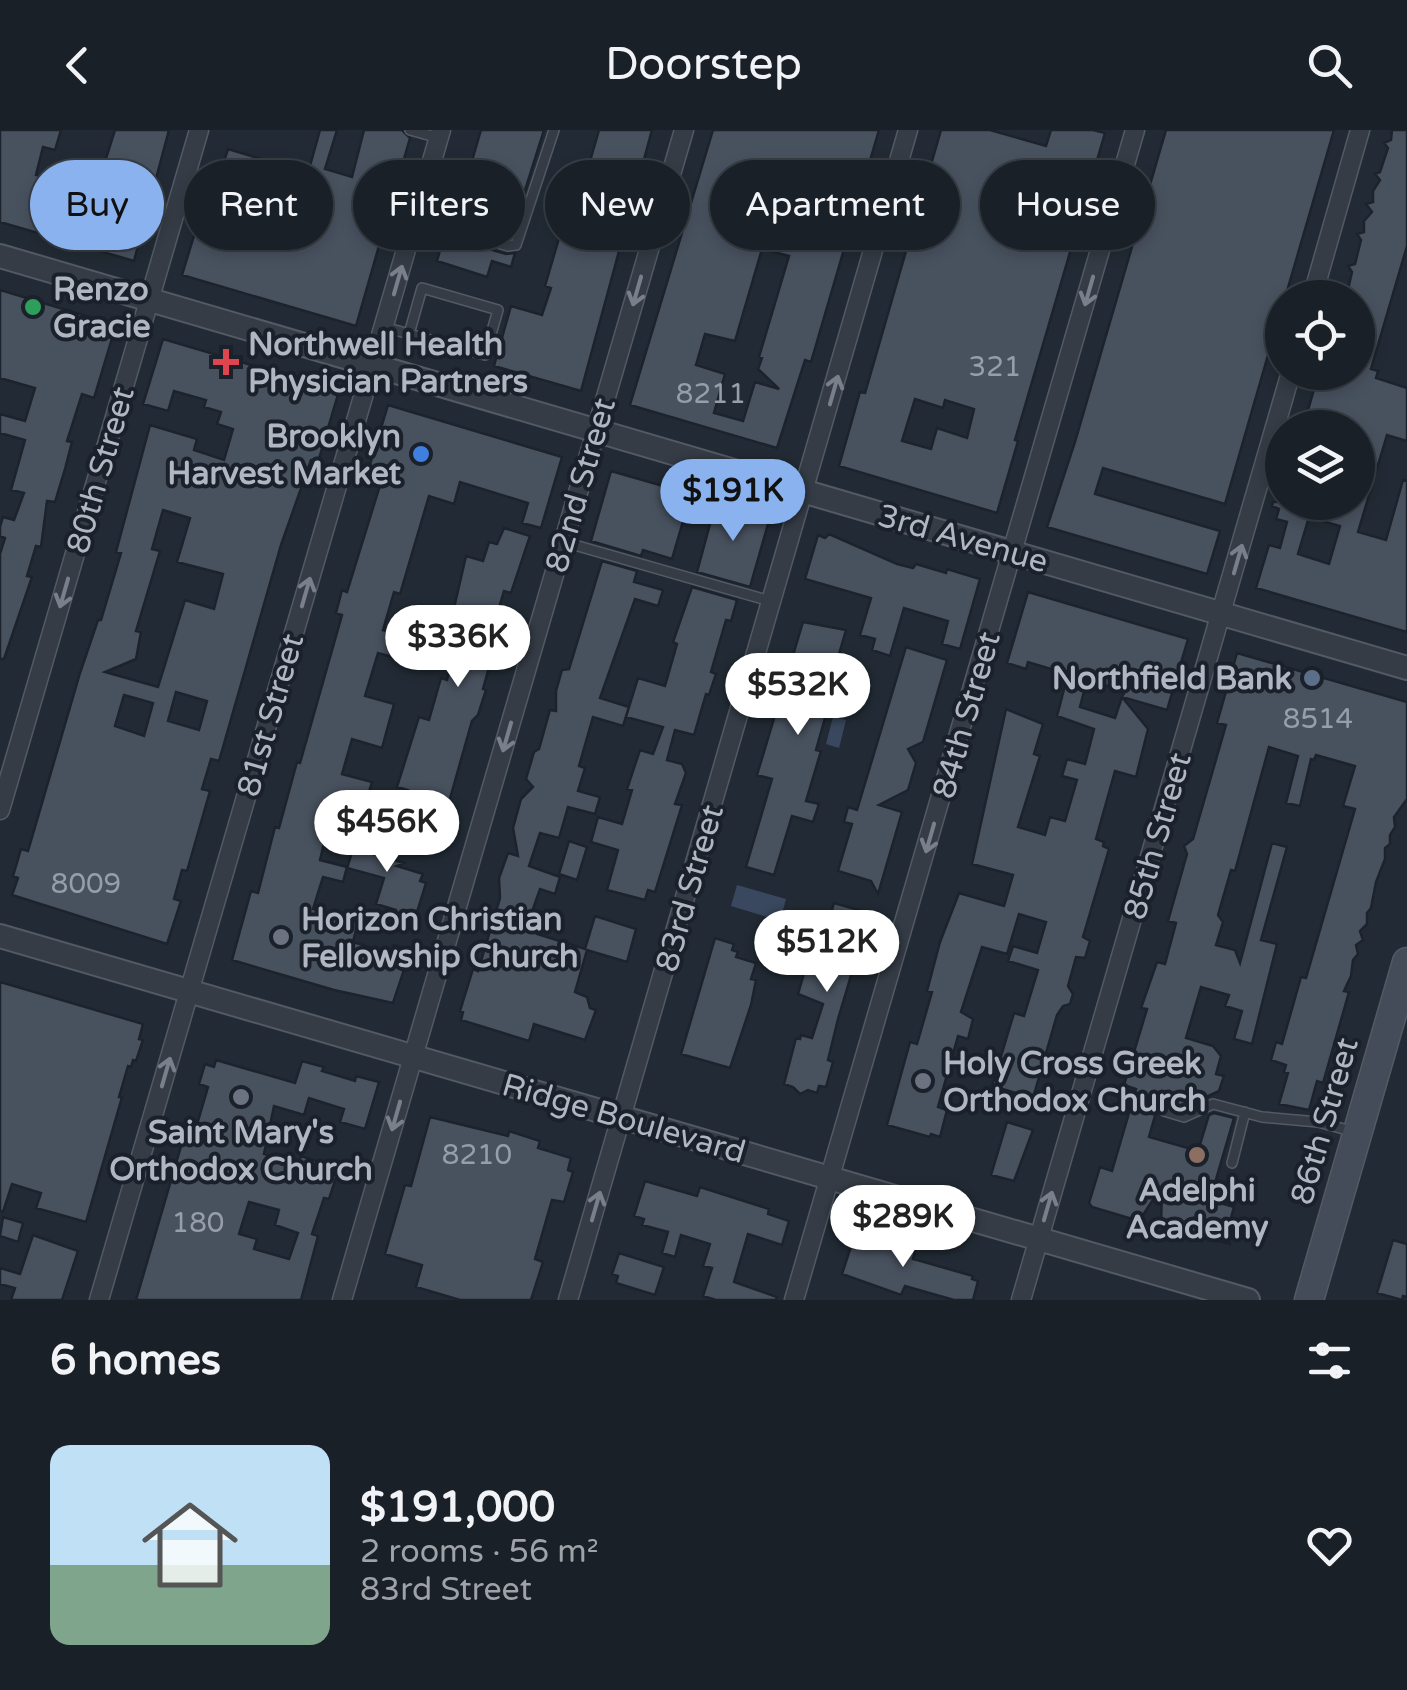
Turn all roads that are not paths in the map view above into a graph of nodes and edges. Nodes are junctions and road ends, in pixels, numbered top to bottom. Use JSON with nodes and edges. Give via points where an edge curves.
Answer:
{"nodes":[{"id":1,"x":199,"y":130,"type":"edge"},
{"id":2,"x":410,"y":130,"type":"edge"},
{"id":3,"x":554,"y":130,"type":"edge"},
{"id":4,"x":684,"y":130,"type":"edge"},
{"id":5,"x":908,"y":130,"type":"edge"},
{"id":6,"x":1135,"y":130,"type":"edge"},
{"id":7,"x":1360,"y":130,"type":"edge"},
{"id":8,"x":440,"y":134,"type":"edge"},
{"id":9,"x":433,"y":160,"type":"edge"},
{"id":10,"x":525,"y":218,"type":"edge"},
{"id":11,"x":407,"y":250,"type":"edge"},
{"id":12,"x":0,"y":256,"type":"edge"},
{"id":13,"x":1317,"y":280,"type":"edge"},
{"id":14,"x":150,"y":300,"type":"junction"},
{"id":15,"x":384,"y":327,"type":"junction"},
{"id":16,"x":409,"y":334,"type":"junction"},
{"id":17,"x":373,"y":365,"type":"junction"},
{"id":18,"x":1286,"y":390,"type":"edge"},
{"id":19,"x":596,"y":430,"type":"junction"},
{"id":20,"x":805,"y":492,"type":"junction"},
{"id":21,"x":564,"y":542,"type":"junction"},
{"id":22,"x":1014,"y":552,"type":"junction"},
{"id":23,"x":772,"y":602,"type":"junction"},
{"id":24,"x":1222,"y":614,"type":"junction"},
{"id":25,"x":1407,"y":668,"type":"edge"},
{"id":26,"x":0,"y":810,"type":"edge"},
{"id":27,"x":0,"y":936,"type":"edge"},
{"id":28,"x":1407,"y":962,"type":"edge"},
{"id":29,"x":189,"y":991,"type":"junction"},
{"id":30,"x":413,"y":1056,"type":"junction"},
{"id":31,"x":1164,"y":1112,"type":"dead end"},
{"id":32,"x":1246,"y":1112,"type":"junction"},
{"id":33,"x":622,"y":1118,"type":"junction"},
{"id":34,"x":1357,"y":1133,"type":"junction"},
{"id":35,"x":1232,"y":1162,"type":"dead end"},
{"id":36,"x":830,"y":1178,"type":"junction"},
{"id":37,"x":1038,"y":1239,"type":"junction"},
{"id":38,"x":99,"y":1300,"type":"edge"},
{"id":39,"x":342,"y":1300,"type":"edge"},
{"id":40,"x":568,"y":1300,"type":"edge"},
{"id":41,"x":794,"y":1300,"type":"edge"},
{"id":42,"x":1021,"y":1300,"type":"edge"},
{"id":43,"x":1248,"y":1300,"type":"edge"},
{"id":44,"x":1309,"y":1300,"type":"edge"}],
"edges":[{"from":1,"to":14,"type":"street","name":"80th Street"},
{"from":2,"to":8,"type":"lane"},
{"from":3,"to":10,"type":"lane"},
{"from":4,"to":19,"type":"street","name":"82nd Street","one_way":true},
{"from":20,"to":5,"type":"street","name":"83rd Street","one_way":true},
{"from":6,"to":22,"type":"street","name":"84th Street","one_way":true},
{"from":7,"to":13,"type":"street"},
{"from":8,"to":9,"type":"street","name":"81st Street"},
{"from":15,"to":11,"type":"street","name":"81st Street","one_way":true},
{"from":12,"to":14,"type":"street","name":"3rd Avenue"},
{"from":14,"to":17,"type":"street","name":"3rd Avenue"},
{"from":14,"to":26,"type":"street","name":"80th Street","one_way":true},
{"from":15,"to":16,"type":"lane"},
{"from":15,"to":17,"type":"street","name":"81st Street"},
{"from":16,"to":16,"type":"lane","via":[[422,288],[498,310],[486,355]]},
{"from":17,"to":19,"type":"street","name":"3rd Avenue"},
{"from":29,"to":17,"type":"street","name":"81st Street","one_way":true},
{"from":24,"to":18,"type":"street","name":"85th Street","one_way":true},
{"from":19,"to":20,"type":"street","name":"3rd Avenue"},
{"from":19,"to":21,"type":"street","name":"82nd Street"},
{"from":20,"to":22,"type":"street","name":"3rd Avenue"},
{"from":20,"to":23,"type":"street","name":"83rd Street"},
{"from":21,"to":23,"type":"lane"},
{"from":21,"to":30,"type":"street","name":"82nd Street","one_way":true},
{"from":22,"to":24,"type":"street","name":"3rd Avenue"},
{"from":22,"to":36,"type":"street","name":"84th Street","one_way":true},
{"from":23,"to":33,"type":"street","name":"83rd Street"},
{"from":24,"to":25,"type":"street","name":"3rd Avenue"},
{"from":37,"to":24,"type":"street","name":"85th Street","one_way":true},
{"from":27,"to":29,"type":"street","name":"Ridge Boulevard"},
{"from":28,"to":34,"type":"main road","name":"86th Street"},
{"from":29,"to":30,"type":"street","name":"Ridge Boulevard"},
{"from":38,"to":29,"type":"street","name":"81st Street","one_way":true},
{"from":30,"to":33,"type":"street","name":"Ridge Boulevard"},
{"from":30,"to":39,"type":"street","name":"82nd Street","one_way":true},
{"from":31,"to":32,"type":"lane","via":[[1184,1117],[1213,1104]]},
{"from":32,"to":34,"type":"lane"},
{"from":32,"to":35,"type":"lane"},
{"from":33,"to":36,"type":"street","name":"Ridge Boulevard"},
{"from":40,"to":33,"type":"street","name":"83rd Street","one_way":true},
{"from":34,"to":44,"type":"main road","name":"86th Street"},
{"from":36,"to":37,"type":"street","name":"Ridge Boulevard"},
{"from":36,"to":41,"type":"street","name":"84th Street"},
{"from":37,"to":42,"type":"street","name":"85th Street"},
{"from":37,"to":43,"type":"street","name":"Ridge Boulevard"}]}
